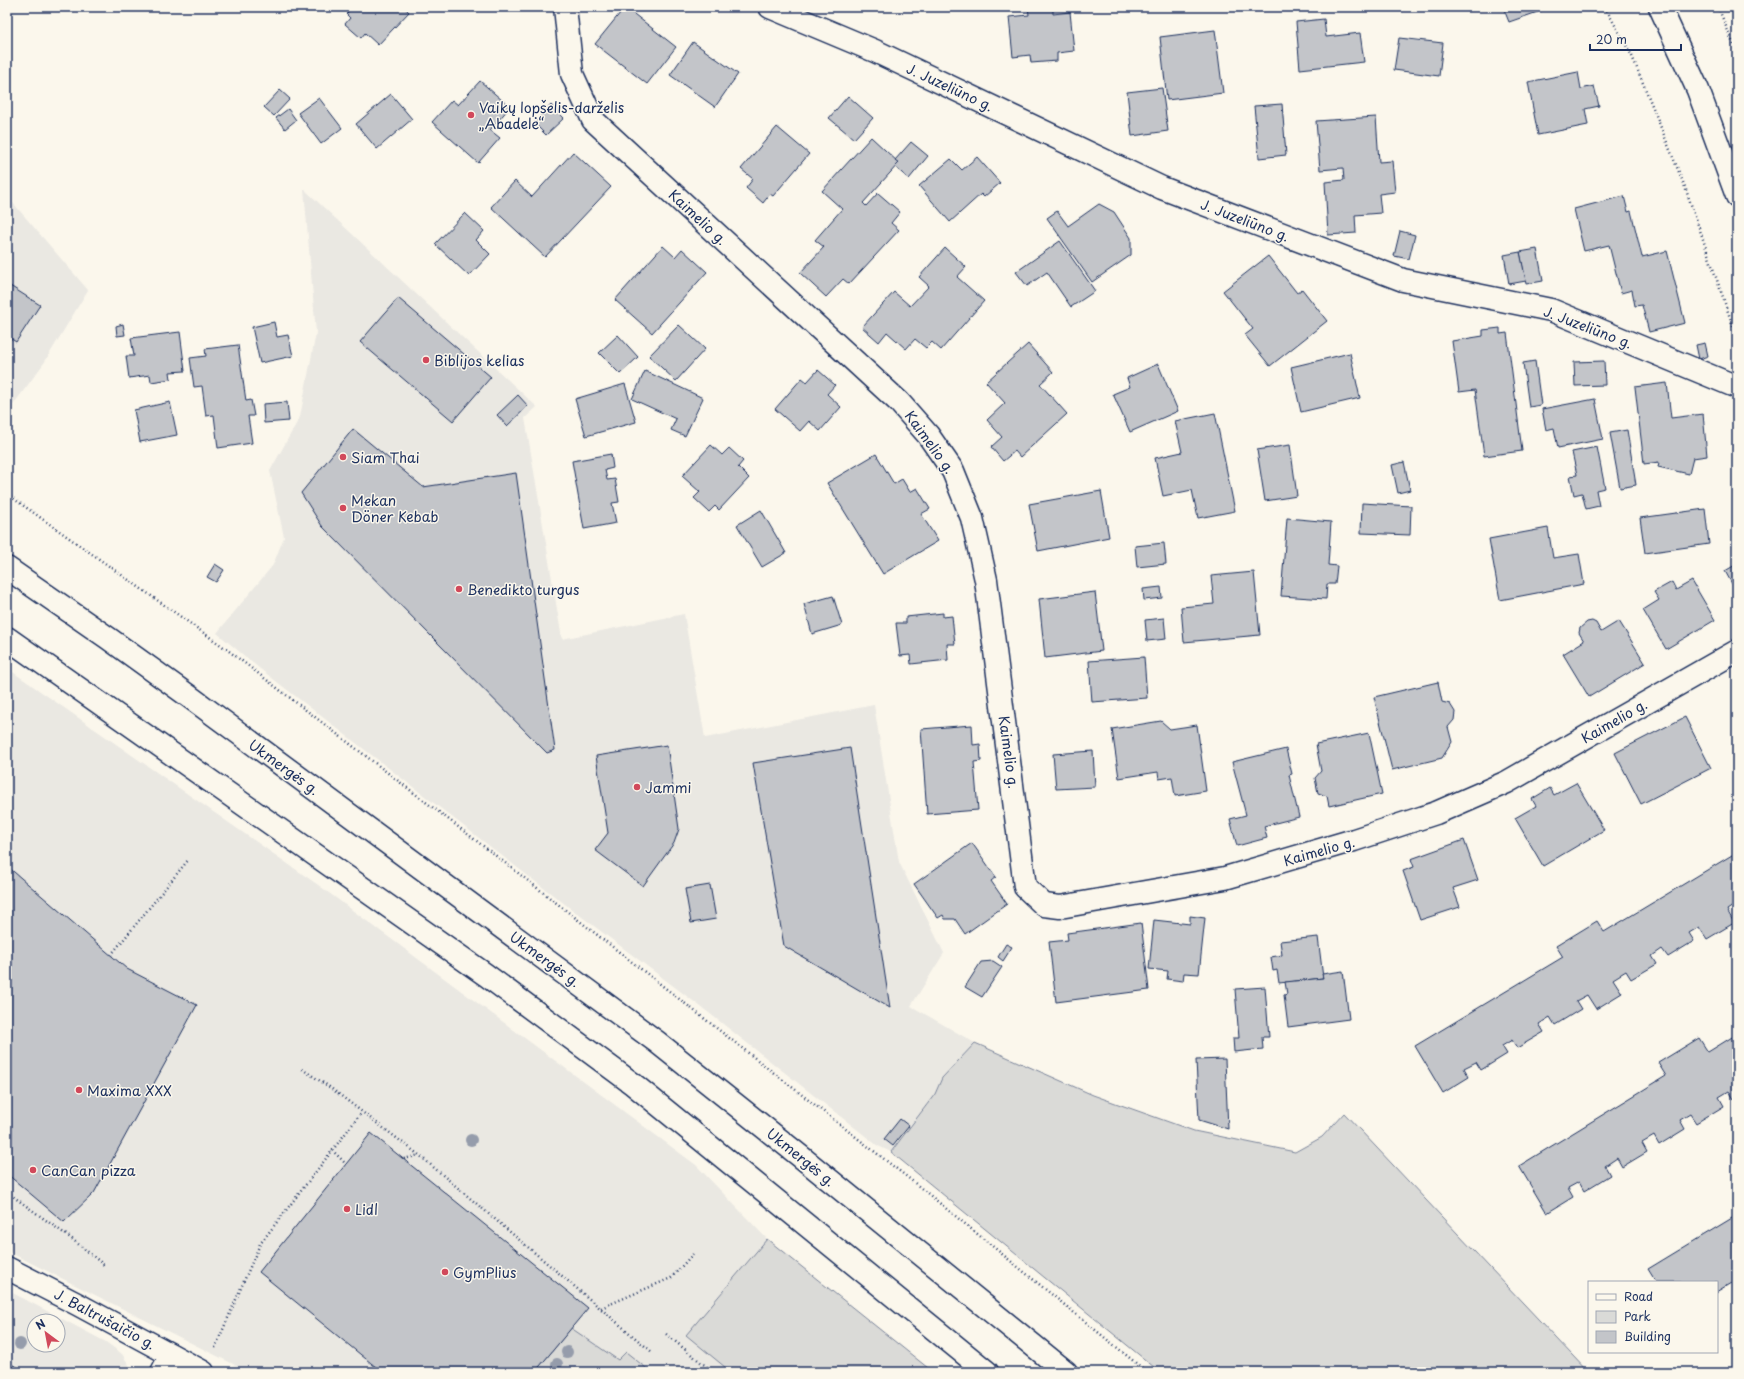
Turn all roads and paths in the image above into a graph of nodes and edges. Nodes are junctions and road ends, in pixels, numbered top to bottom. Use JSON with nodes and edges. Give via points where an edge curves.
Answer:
{"nodes":[{"id":1,"x":565,"y":7,"type":"edge"},
{"id":2,"x":770,"y":7,"type":"edge"},
{"id":3,"x":1605,"y":7,"type":"edge"},
{"id":4,"x":1660,"y":7,"type":"edge"},
{"id":5,"x":1718,"y":7,"type":"edge"},
{"id":6,"x":1737,"y":53,"type":"edge"},
{"id":7,"x":1737,"y":196,"type":"edge"},
{"id":8,"x":1737,"y":338,"type":"edge"},
{"id":9,"x":1737,"y":387,"type":"edge"},
{"id":10,"x":7,"y":494,"type":"edge"},
{"id":11,"x":7,"y":568,"type":"edge"},
{"id":12,"x":7,"y":638,"type":"edge"},
{"id":13,"x":1737,"y":651,"type":"edge"},
{"id":14,"x":188,"y":859,"type":"dead end"},
{"id":15,"x":111,"y":955,"type":"dead end"},
{"id":16,"x":302,"y":1069,"type":"dead end"},
{"id":17,"x":362,"y":1112,"type":"junction"},
{"id":18,"x":332,"y":1150,"type":"junction"},
{"id":19,"x":419,"y":1155,"type":"junction"},
{"id":20,"x":404,"y":1159,"type":"dead end"},
{"id":21,"x":346,"y":1164,"type":"dead end"},
{"id":22,"x":7,"y":1192,"type":"edge"},
{"id":23,"x":693,"y":1254,"type":"dead end"},
{"id":24,"x":104,"y":1265,"type":"dead end"},
{"id":25,"x":7,"y":1268,"type":"edge"},
{"id":26,"x":602,"y":1308,"type":"junction"},
{"id":27,"x":666,"y":1334,"type":"dead end"},
{"id":28,"x":652,"y":1352,"type":"dead end"},
{"id":29,"x":167,"y":1363,"type":"edge"},
{"id":30,"x":207,"y":1363,"type":"edge"},
{"id":31,"x":713,"y":1372,"type":"edge"},
{"id":32,"x":988,"y":1372,"type":"edge"},
{"id":33,"x":1066,"y":1372,"type":"edge"},
{"id":34,"x":1146,"y":1372,"type":"edge"}],
"edges":[{"from":1,"to":13,"type":"main road","name":"Kaimelio g.","via":[[572,74],[593,120],[899,402],[928,435],[953,471],[972,518],[986,580],[1025,887],[1044,905],[1060,907],[1225,878],[1436,813],[1507,782]]},
{"from":2,"to":9,"type":"main road","name":"J. Juzeliūno g.","via":[[875,51],[1162,188],[1403,280],[1551,310]]},
{"from":3,"to":8,"type":"path","via":[[1632,56],[1682,180]]},
{"from":4,"to":7,"type":"main road","via":[[1698,90]]},
{"from":5,"to":6,"type":"path"},
{"from":10,"to":34,"type":"path","via":[[225,648],[504,862],[916,1184]]},
{"from":11,"to":33,"type":"main road","name":"Ukmergės g.","via":[[190,697],[657,1042]]},
{"from":12,"to":32,"type":"main road","via":[[480,970],[633,1084]]},
{"from":14,"to":15,"type":"path"},
{"from":16,"to":17,"type":"path"},
{"from":17,"to":18,"type":"path"},
{"from":17,"to":19,"type":"path"},
{"from":18,"to":21,"type":"path"},
{"from":18,"to":30,"type":"path","via":[[260,1244]]},
{"from":19,"to":20,"type":"path"},
{"from":19,"to":26,"type":"path"},
{"from":22,"to":24,"type":"path"},
{"from":23,"to":26,"type":"path","via":[[671,1278]]},
{"from":25,"to":29,"type":"main road","name":"J. Baltrušaičio g."},
{"from":26,"to":28,"type":"path"},
{"from":27,"to":31,"type":"path"},
{"from":29,"to":30,"type":"main road","name":"J. Baltrušaičio g."}]}
